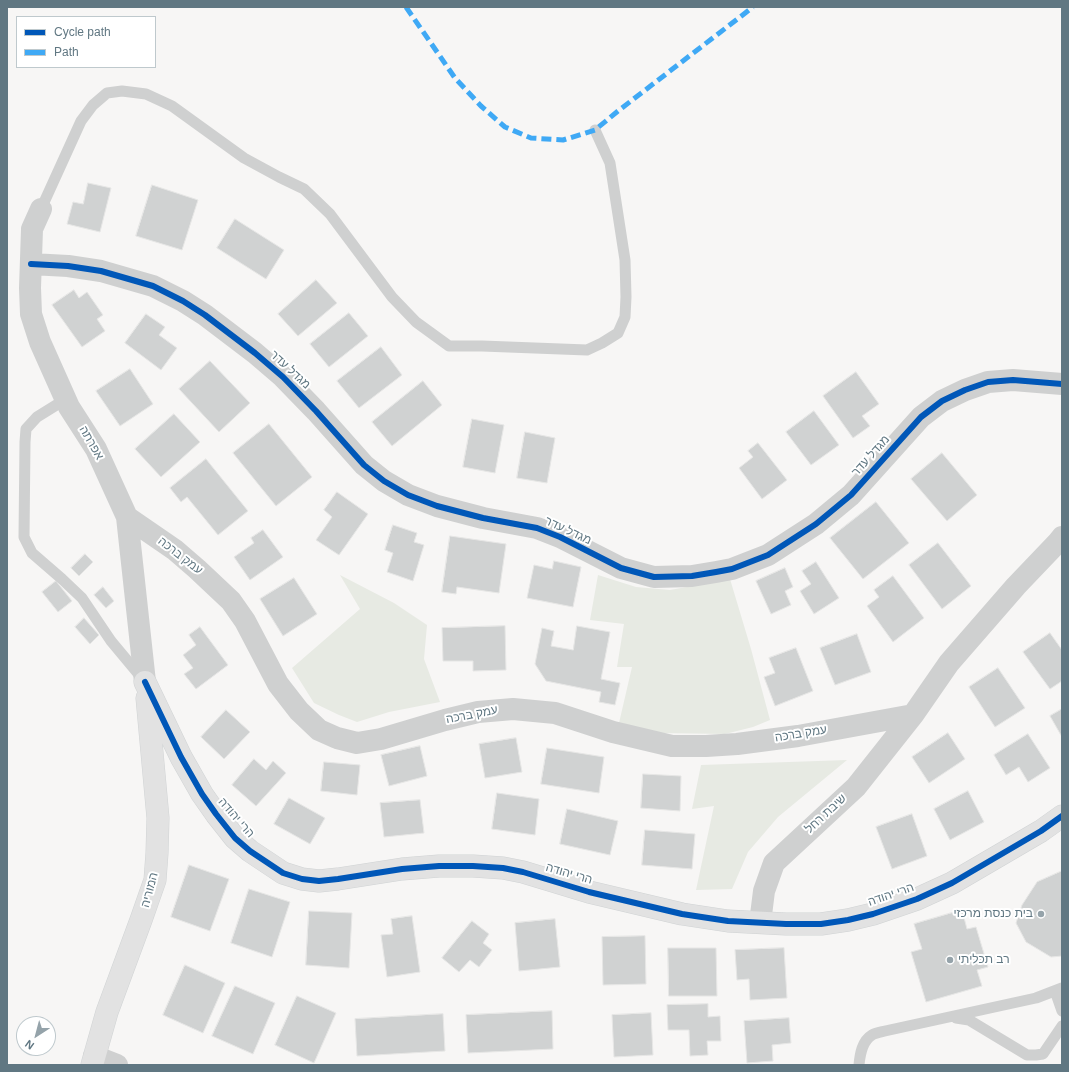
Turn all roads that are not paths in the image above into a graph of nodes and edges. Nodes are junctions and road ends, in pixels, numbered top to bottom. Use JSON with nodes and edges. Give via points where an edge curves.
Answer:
{"nodes":[{"id":1,"x":595,"y":130,"type":"dead end"},
{"id":2,"x":41,"y":209,"type":"joint"},
{"id":3,"x":31,"y":264,"type":"junction"},
{"id":4,"x":1062,"y":384,"type":"edge"},
{"id":5,"x":66,"y":399,"type":"junction"},
{"id":6,"x":127,"y":517,"type":"junction"},
{"id":7,"x":1062,"y":537,"type":"edge"},
{"id":8,"x":145,"y":682,"type":"junction"},
{"id":9,"x":913,"y":715,"type":"junction"},
{"id":10,"x":1062,"y":816,"type":"edge"},
{"id":11,"x":760,"y":923,"type":"junction"},
{"id":12,"x":1058,"y":990,"type":"edge"},
{"id":13,"x":1062,"y":1011,"type":"edge"},
{"id":14,"x":950,"y":1017,"type":"junction"},
{"id":15,"x":1062,"y":1026,"type":"edge"},
{"id":16,"x":93,"y":1060,"type":"edge"},
{"id":17,"x":117,"y":1065,"type":"edge"},
{"id":18,"x":859,"y":1065,"type":"edge"}],
"edges":[{"from":1,"to":2,"type":"lane","via":[[610,163],[625,260],[626,297],[625,317],[618,333],[587,350],[449,346],[416,322],[392,297],[330,214],[304,189],[244,158],[172,106],[146,94],[122,91],[107,93],[93,105],[81,121]]},
{"from":2,"to":3,"type":"street","name":"אפרתה","via":[[32,228]]},
{"from":3,"to":4,"type":"street","name":"מגדל עדר","via":[[101,271],[153,286],[183,301],[229,332],[278,372],[364,465],[384,482],[408,495],[437,506],[483,518],[536,528],[560,537],[621,568],[654,576],[692,576],[716,572],[732,569],[768,555],[816,524],[851,495],[921,417],[942,401],[965,390],[988,382],[1013,380]]},
{"from":3,"to":5,"type":"street","name":"אפרתה","via":[[31,314],[40,342]]},
{"from":5,"to":6,"type":"street","name":"אפרתה","via":[[96,449]]},
{"from":5,"to":8,"type":"lane","via":[[36,417],[26,429],[24,537],[32,553],[82,598],[111,641]]},
{"from":6,"to":8,"type":"street","name":"אפרתה"},
{"from":6,"to":9,"type":"street","name":"עמק ברכה","via":[[175,550],[231,601],[245,621],[278,684],[299,711],[319,730],[337,738],[357,743],[381,739],[471,713],[513,709],[555,713],[613,732],[672,746],[706,746],[798,736]]},
{"from":7,"to":9,"type":"street","via":[[949,663]]},
{"from":8,"to":11,"type":"street","name":"הרי יהודה","via":[[181,757],[216,814],[235,838],[283,873],[319,881],[440,866],[503,868],[682,914]]},
{"from":8,"to":16,"type":"street","name":"המוריה","via":[[158,818],[154,880],[107,1012]]},
{"from":9,"to":11,"type":"street","name":"שיבת רחל","via":[[856,787],[774,863],[764,891]]},
{"from":10,"to":11,"type":"street","name":"הרי יהודה","via":[[952,883],[917,899],[848,920],[821,924]]},
{"from":12,"to":13,"type":"lane"},
{"from":12,"to":14,"type":"lane","via":[[1036,998]]},
{"from":14,"to":15,"type":"lane","via":[[969,1020],[1027,1055],[1043,1054]]},
{"from":14,"to":18,"type":"lane","via":[[872,1035],[861,1050]]},
{"from":16,"to":17,"type":"street"}]}
